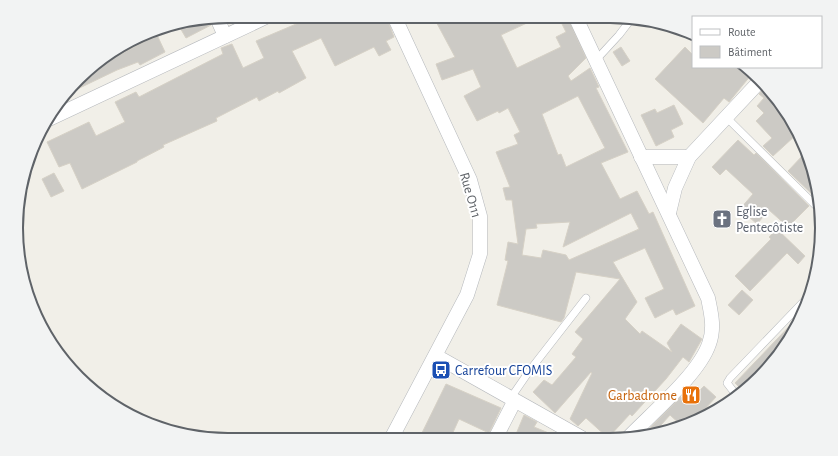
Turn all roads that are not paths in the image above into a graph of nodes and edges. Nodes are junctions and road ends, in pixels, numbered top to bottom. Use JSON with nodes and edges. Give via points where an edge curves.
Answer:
{"nodes":[{"id":1,"x":219,"y":23,"type":"edge"},
{"id":2,"x":253,"y":23,"type":"edge"},
{"id":3,"x":397,"y":23,"type":"edge"},
{"id":4,"x":578,"y":23,"type":"edge"},
{"id":5,"x":628,"y":24,"type":"edge"},
{"id":6,"x":225,"y":36,"type":"junction"},
{"id":7,"x":596,"y":60,"type":"junction"},
{"id":8,"x":756,"y":85,"type":"edge"},
{"id":9,"x":57,"y":115,"type":"edge"},
{"id":10,"x":726,"y":117,"type":"junction"},
{"id":11,"x":641,"y":157,"type":"junction"},
{"id":12,"x":689,"y":157,"type":"junction"},
{"id":13,"x":813,"y":203,"type":"edge"},
{"id":14,"x":669,"y":213,"type":"junction"},
{"id":15,"x":586,"y":298,"type":"dead end"},
{"id":16,"x":799,"y":306,"type":"edge"},
{"id":17,"x":436,"y":356,"type":"junction"},
{"id":18,"x":734,"y":392,"type":"edge"},
{"id":19,"x":512,"y":400,"type":"junction"},
{"id":20,"x":634,"y":431,"type":"edge"},
{"id":21,"x":394,"y":433,"type":"edge"},
{"id":22,"x":498,"y":433,"type":"edge"},
{"id":23,"x":573,"y":433,"type":"edge"}],
"edges":[{"from":1,"to":6,"type":"street"},
{"from":2,"to":6,"type":"street"},
{"from":3,"to":17,"type":"street","name":"Rue O111","via":[[470,180],[480,216],[480,254],[468,295]]},
{"from":4,"to":7,"type":"street"},
{"from":5,"to":7,"type":"lane"},
{"from":6,"to":9,"type":"street"},
{"from":7,"to":11,"type":"street"},
{"from":8,"to":10,"type":"street"},
{"from":10,"to":12,"type":"street"},
{"from":10,"to":13,"type":"lane"},
{"from":11,"to":12,"type":"street"},
{"from":11,"to":14,"type":"street"},
{"from":12,"to":14,"type":"street","via":[[675,188]]},
{"from":14,"to":20,"type":"street","via":[[708,298],[713,320],[710,343],[702,360]]},
{"from":15,"to":19,"type":"lane","via":[[530,370]]},
{"from":16,"to":18,"type":"lane","via":[[730,378],[727,383]]},
{"from":17,"to":19,"type":"street"},
{"from":17,"to":21,"type":"street","name":"Rue O111"},
{"from":19,"to":22,"type":"street"},
{"from":19,"to":23,"type":"street"}]}
